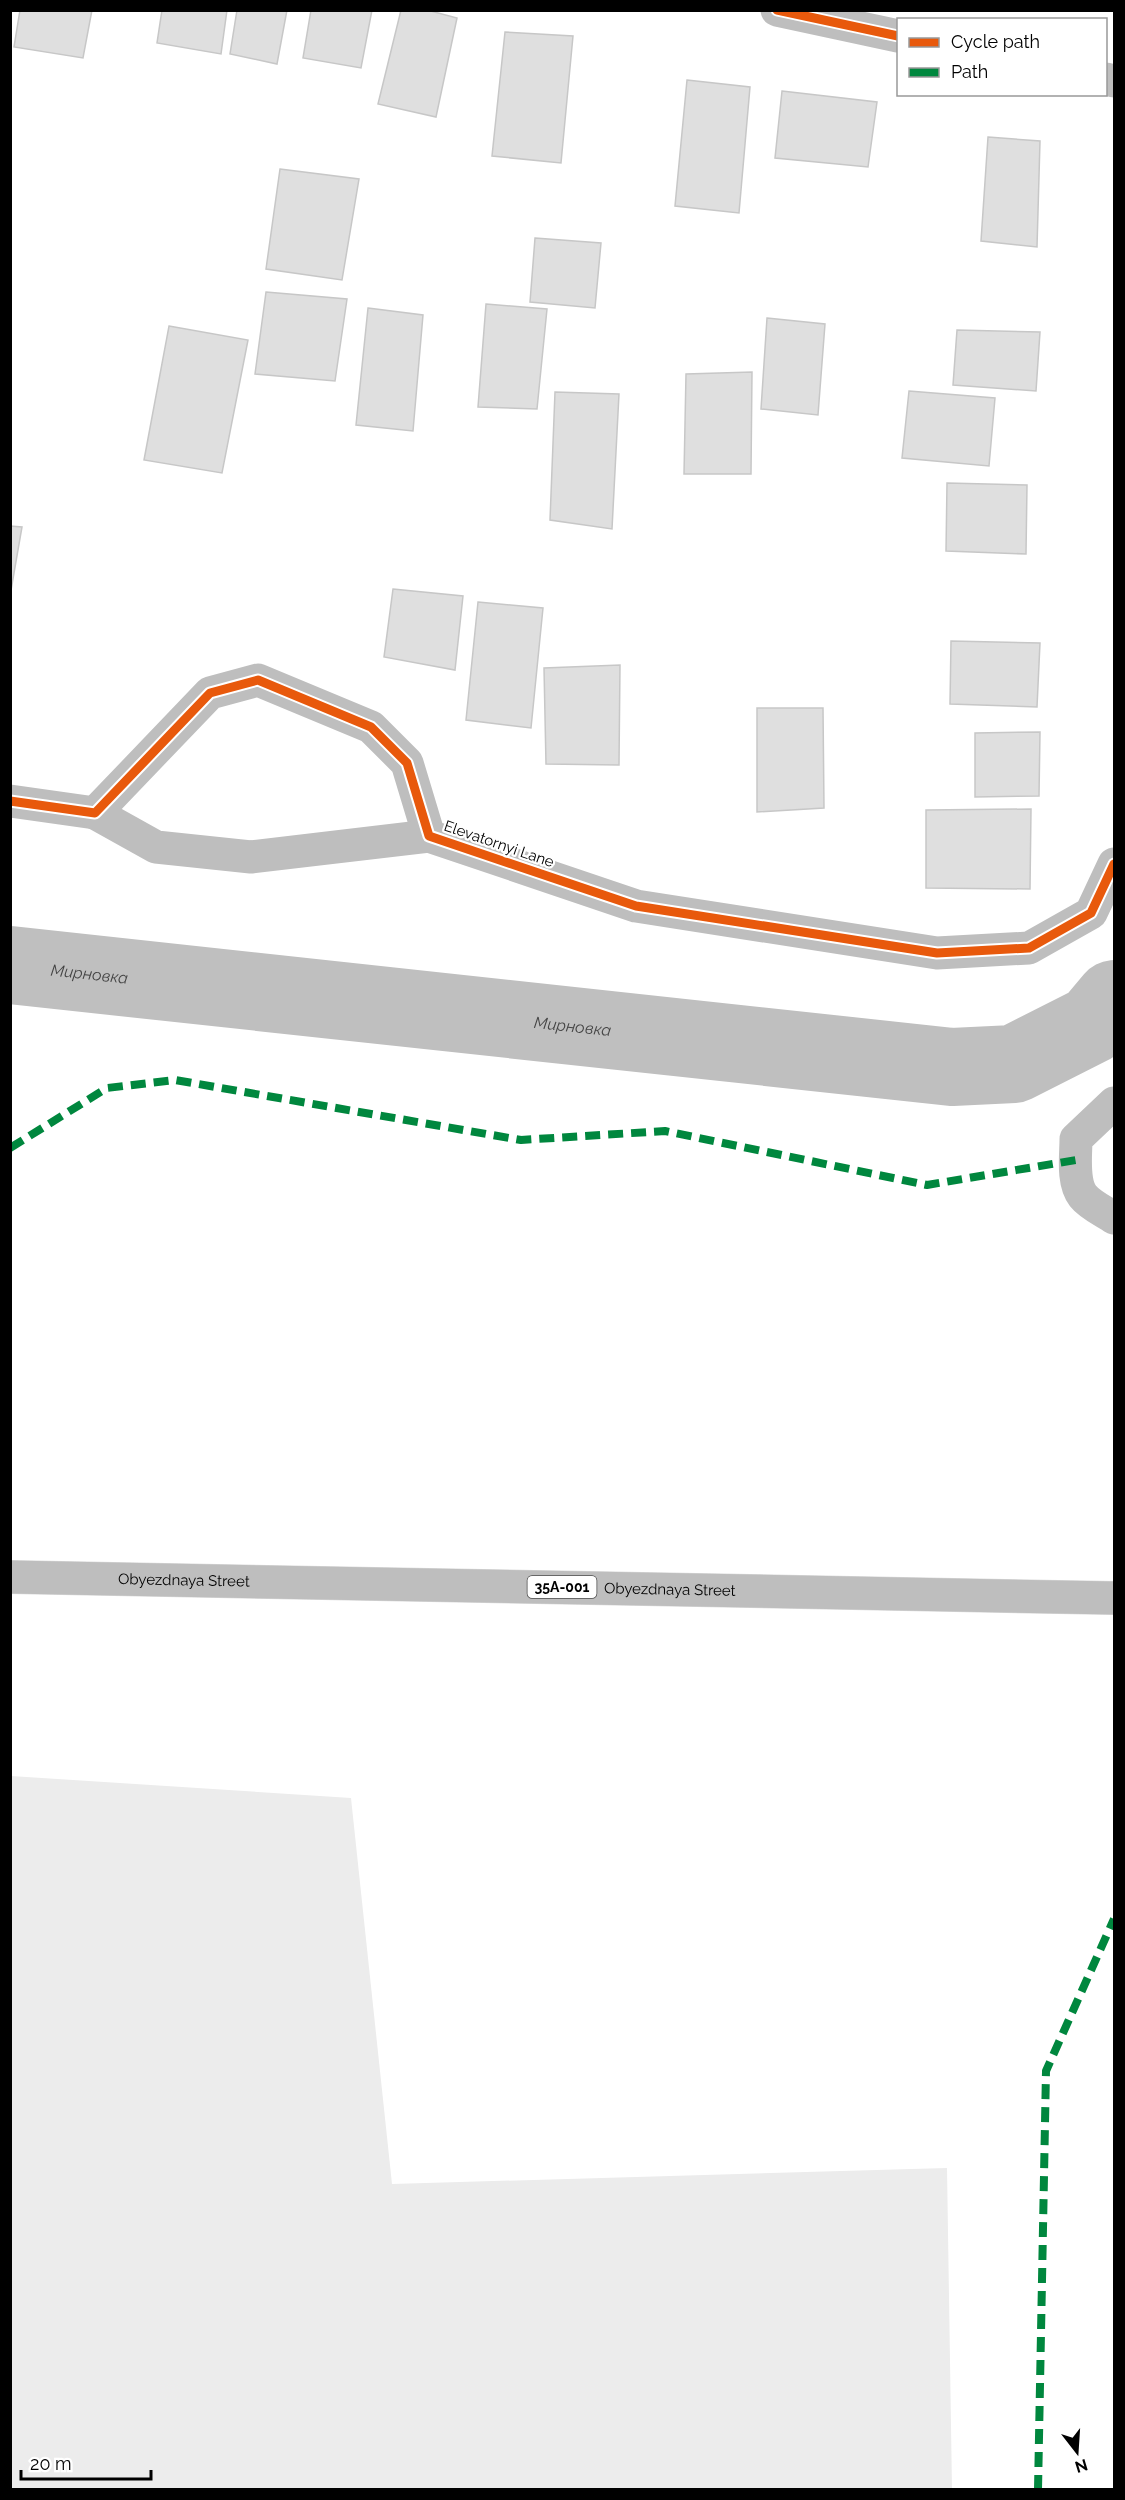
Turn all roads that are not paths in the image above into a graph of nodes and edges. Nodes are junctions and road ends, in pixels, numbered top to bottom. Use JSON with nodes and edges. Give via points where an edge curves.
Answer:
{"nodes":[{"id":1,"x":777,"y":10,"type":"edge"},
{"id":2,"x":897,"y":36,"type":"edge"},
{"id":3,"x":10,"y":801,"type":"edge"},
{"id":4,"x":95,"y":813,"type":"junction"},
{"id":5,"x":429,"y":836,"type":"junction"},
{"id":6,"x":1114,"y":864,"type":"edge"},
{"id":7,"x":1114,"y":1103,"type":"edge"},
{"id":8,"x":1114,"y":1218,"type":"edge"},
{"id":9,"x":10,"y":1577,"type":"edge"},
{"id":10,"x":1114,"y":1598,"type":"edge"}],
"edges":[{"from":1,"to":2,"type":"main road"},
{"from":3,"to":4,"type":"main road"},
{"from":4,"to":5,"type":"main road","via":[[156,847],[251,857]]},
{"from":4,"to":5,"type":"main road","name":"Elevatornyi Lane","via":[[210,693],[258,680],[371,727],[407,763]]},
{"from":5,"to":6,"type":"main road","name":"Elevatornyi Lane","via":[[636,906],[937,953],[1029,948],[1091,913]]},
{"from":7,"to":8,"type":"main road","via":[[1076,1139],[1076,1160],[1082,1196]]},
{"from":9,"to":10,"type":"main road","name":"Obyezdnaya Street","number":"35А-001"}]}
